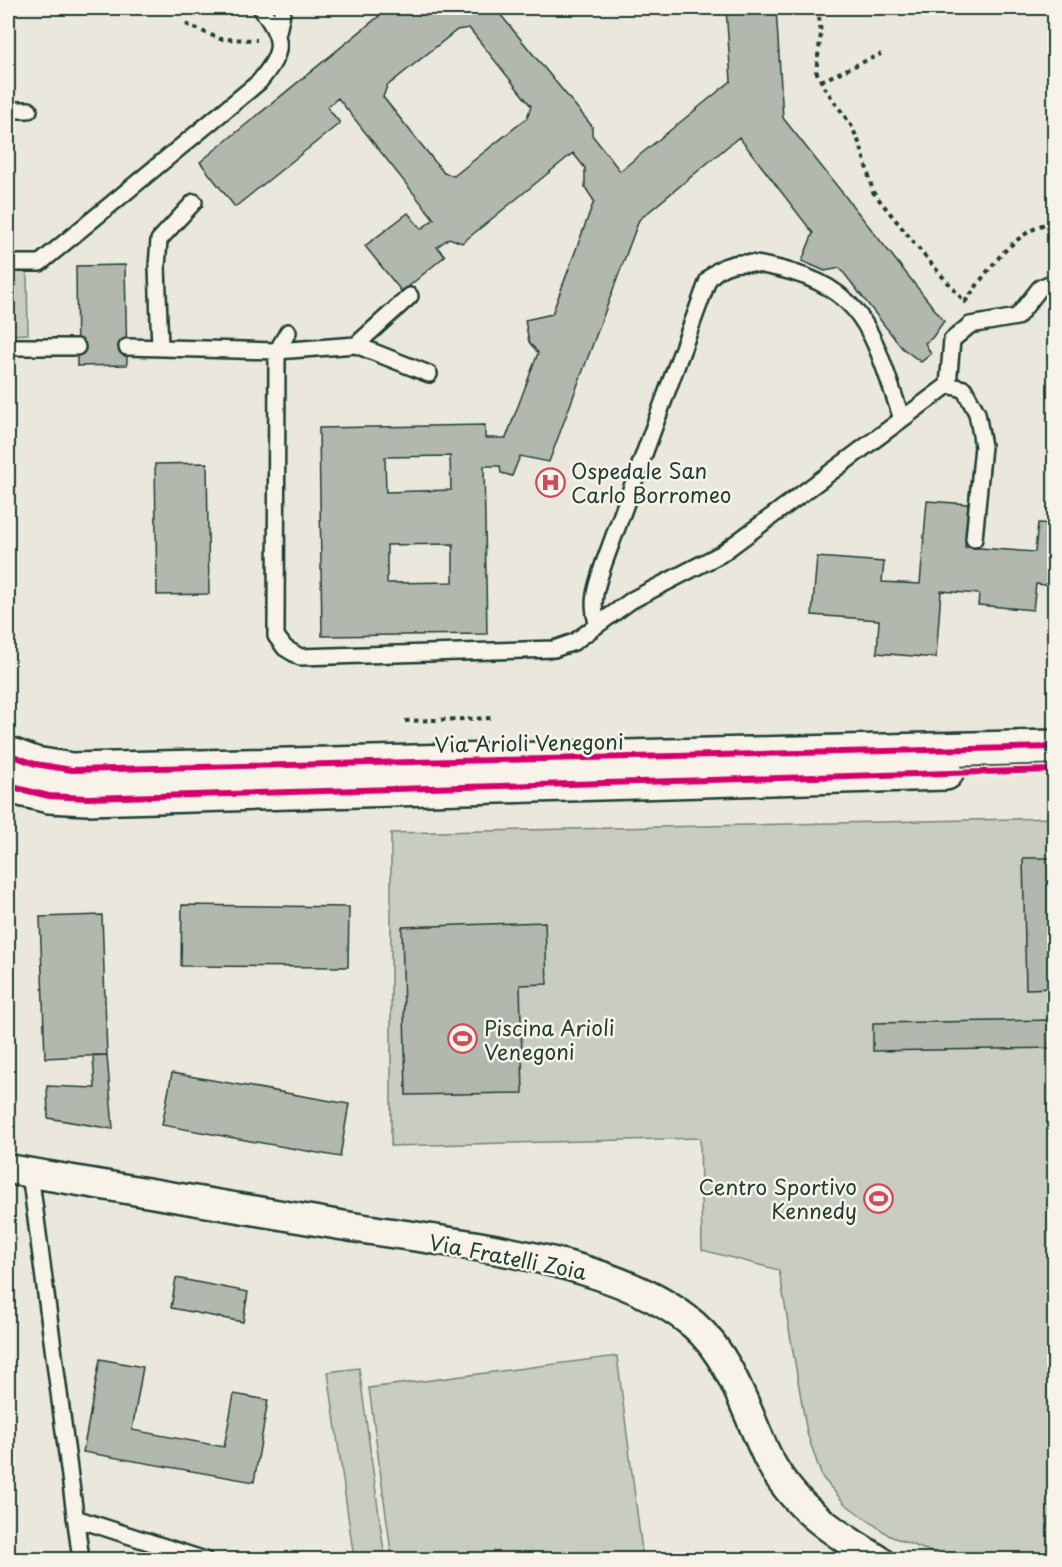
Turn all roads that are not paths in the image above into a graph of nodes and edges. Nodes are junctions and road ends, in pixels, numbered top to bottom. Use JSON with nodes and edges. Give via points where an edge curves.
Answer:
{"nodes":[{"id":1,"x":261,"y":8,"type":"edge"},
{"id":2,"x":283,"y":8,"type":"edge"},
{"id":3,"x":278,"y":32,"type":"junction"},
{"id":4,"x":8,"y":110,"type":"edge"},
{"id":5,"x":29,"y":110,"type":"dead end"},
{"id":6,"x":194,"y":202,"type":"dead end"},
{"id":7,"x":8,"y":263,"type":"edge"},
{"id":8,"x":1054,"y":282,"type":"edge"},
{"id":9,"x":410,"y":296,"type":"dead end"},
{"id":10,"x":288,"y":332,"type":"dead end"},
{"id":11,"x":356,"y":345,"type":"junction"},
{"id":12,"x":8,"y":347,"type":"edge"},
{"id":13,"x":77,"y":347,"type":"dead end"},
{"id":14,"x":127,"y":347,"type":"dead end"},
{"id":15,"x":160,"y":347,"type":"junction"},
{"id":16,"x":277,"y":351,"type":"junction"},
{"id":17,"x":429,"y":374,"type":"dead end"},
{"id":18,"x":948,"y":386,"type":"junction"},
{"id":19,"x":902,"y":419,"type":"junction"},
{"id":20,"x":974,"y":539,"type":"dead end"},
{"id":21,"x":597,"y":624,"type":"junction"},
{"id":22,"x":1054,"y":747,"type":"edge"},
{"id":23,"x":8,"y":754,"type":"edge"},
{"id":24,"x":1054,"y":770,"type":"edge"},
{"id":25,"x":8,"y":786,"type":"edge"},
{"id":26,"x":19,"y":1171,"type":"edge"},
{"id":27,"x":75,"y":1518,"type":"junction"},
{"id":28,"x":81,"y":1560,"type":"edge"},
{"id":29,"x":205,"y":1560,"type":"edge"},
{"id":30,"x":879,"y":1560,"type":"edge"}],
"edges":[{"from":1,"to":3,"type":"lane"},
{"from":2,"to":3,"type":"lane"},
{"from":3,"to":7,"type":"lane","via":[[277,60],[259,82],[40,262]]},
{"from":4,"to":5,"type":"lane"},
{"from":6,"to":15,"type":"lane","via":[[159,240],[156,267]]},
{"from":8,"to":18,"type":"lane","via":[[1040,288],[1017,317],[970,325],[952,340]]},
{"from":9,"to":11,"type":"lane"},
{"from":10,"to":16,"type":"lane"},
{"from":11,"to":16,"type":"lane"},
{"from":11,"to":17,"type":"lane"},
{"from":12,"to":13,"type":"lane"},
{"from":14,"to":15,"type":"lane"},
{"from":15,"to":16,"type":"lane"},
{"from":16,"to":21,"type":"lane","via":[[276,636],[285,648],[300,657],[554,649],[574,642]]},
{"from":18,"to":19,"type":"lane"},
{"from":18,"to":20,"type":"lane","via":[[964,389],[977,413],[983,446]]},
{"from":19,"to":21,"type":"lane","via":[[721,554],[632,600]]},
{"from":19,"to":21,"type":"lane","via":[[876,346],[858,310],[832,288],[788,270],[750,263],[716,270],[708,280],[604,563],[593,596]]},
{"from":22,"to":23,"type":"main road","name":"Via Arioli Venegoni","via":[[72,770]]},
{"from":24,"to":25,"type":"main road","name":"Via Arioli Venegoni","via":[[87,798],[49,796]]},
{"from":26,"to":27,"type":"lane"},
{"from":26,"to":30,"type":"street","name":"Via Fratelli Zoia","via":[[537,1258],[629,1285],[696,1326],[721,1358],[769,1461],[788,1489],[829,1530]]},
{"from":27,"to":28,"type":"lane"},
{"from":27,"to":29,"type":"lane"}]}
